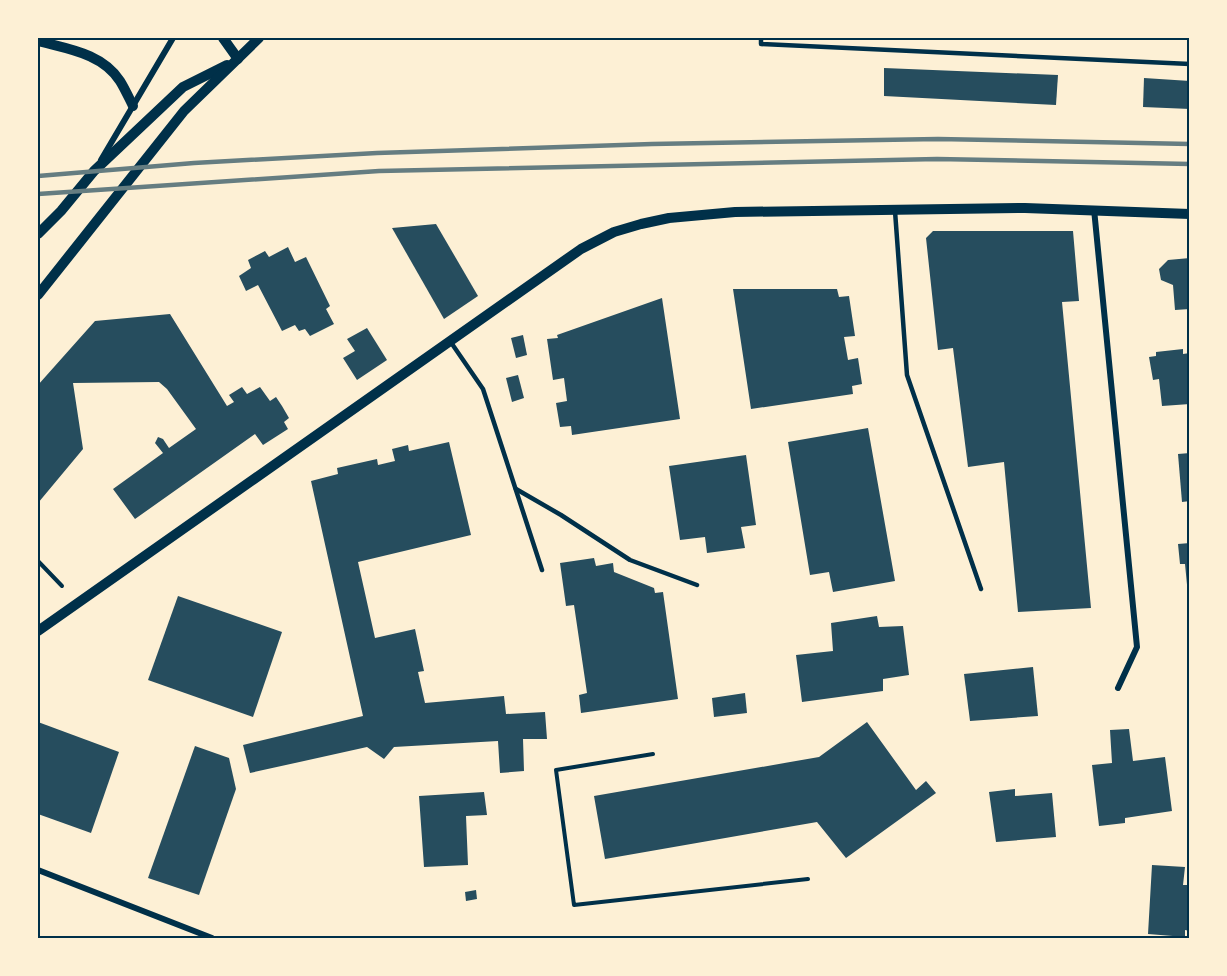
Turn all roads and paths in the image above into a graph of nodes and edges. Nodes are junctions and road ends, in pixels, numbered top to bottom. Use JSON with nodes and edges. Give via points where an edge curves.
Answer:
{"nodes":[{"id":1,"x":173,"y":38,"type":"edge"},
{"id":2,"x":224,"y":38,"type":"edge"},
{"id":3,"x":259,"y":38,"type":"edge"},
{"id":4,"x":761,"y":38,"type":"edge"},
{"id":5,"x":38,"y":41,"type":"edge"},
{"id":6,"x":238,"y":59,"type":"junction"},
{"id":7,"x":1190,"y":64,"type":"edge"},
{"id":8,"x":133,"y":106,"type":"junction"},
{"id":9,"x":94,"y":171,"type":"junction"},
{"id":10,"x":894,"y":209,"type":"junction"},
{"id":11,"x":1094,"y":209,"type":"junction"},
{"id":12,"x":1190,"y":214,"type":"edge"},
{"id":13,"x":38,"y":234,"type":"edge"},
{"id":14,"x":38,"y":295,"type":"edge"},
{"id":15,"x":450,"y":341,"type":"junction"},
{"id":16,"x":516,"y":489,"type":"junction"},
{"id":17,"x":38,"y":561,"type":"edge"},
{"id":18,"x":542,"y":570,"type":"dead end"},
{"id":19,"x":698,"y":585,"type":"dead end"},
{"id":20,"x":63,"y":586,"type":"dead end"},
{"id":21,"x":981,"y":589,"type":"dead end"},
{"id":22,"x":38,"y":631,"type":"edge"},
{"id":23,"x":1118,"y":688,"type":"dead end"},
{"id":24,"x":653,"y":754,"type":"dead end"},
{"id":25,"x":38,"y":870,"type":"edge"},
{"id":26,"x":808,"y":879,"type":"dead end"},
{"id":27,"x":212,"y":939,"type":"edge"}],
"edges":[{"from":1,"to":8,"type":"street"},
{"from":2,"to":6,"type":"street"},
{"from":3,"to":6,"type":"street"},
{"from":4,"to":7,"type":"lane","via":[[761,44]]},
{"from":5,"to":8,"type":"street","via":[[89,55],[107,66]]},
{"from":6,"to":9,"type":"street","via":[[183,87]]},
{"from":6,"to":14,"type":"street","via":[[184,111]]},
{"from":8,"to":9,"type":"street"},
{"from":9,"to":13,"type":"street"},
{"from":10,"to":11,"type":"street"},
{"from":10,"to":15,"type":"street","via":[[735,212],[669,218],[614,232],[581,249]]},
{"from":10,"to":21,"type":"lane","via":[[907,375]]},
{"from":11,"to":12,"type":"street"},
{"from":11,"to":23,"type":"street","via":[[1137,647]]},
{"from":15,"to":16,"type":"lane","via":[[483,389]]},
{"from":15,"to":22,"type":"street"},
{"from":16,"to":18,"type":"lane"},
{"from":16,"to":19,"type":"lane","via":[[630,560]]},
{"from":17,"to":20,"type":"path"},
{"from":24,"to":26,"type":"path","via":[[556,770],[574,905]]},
{"from":25,"to":27,"type":"street"}]}
